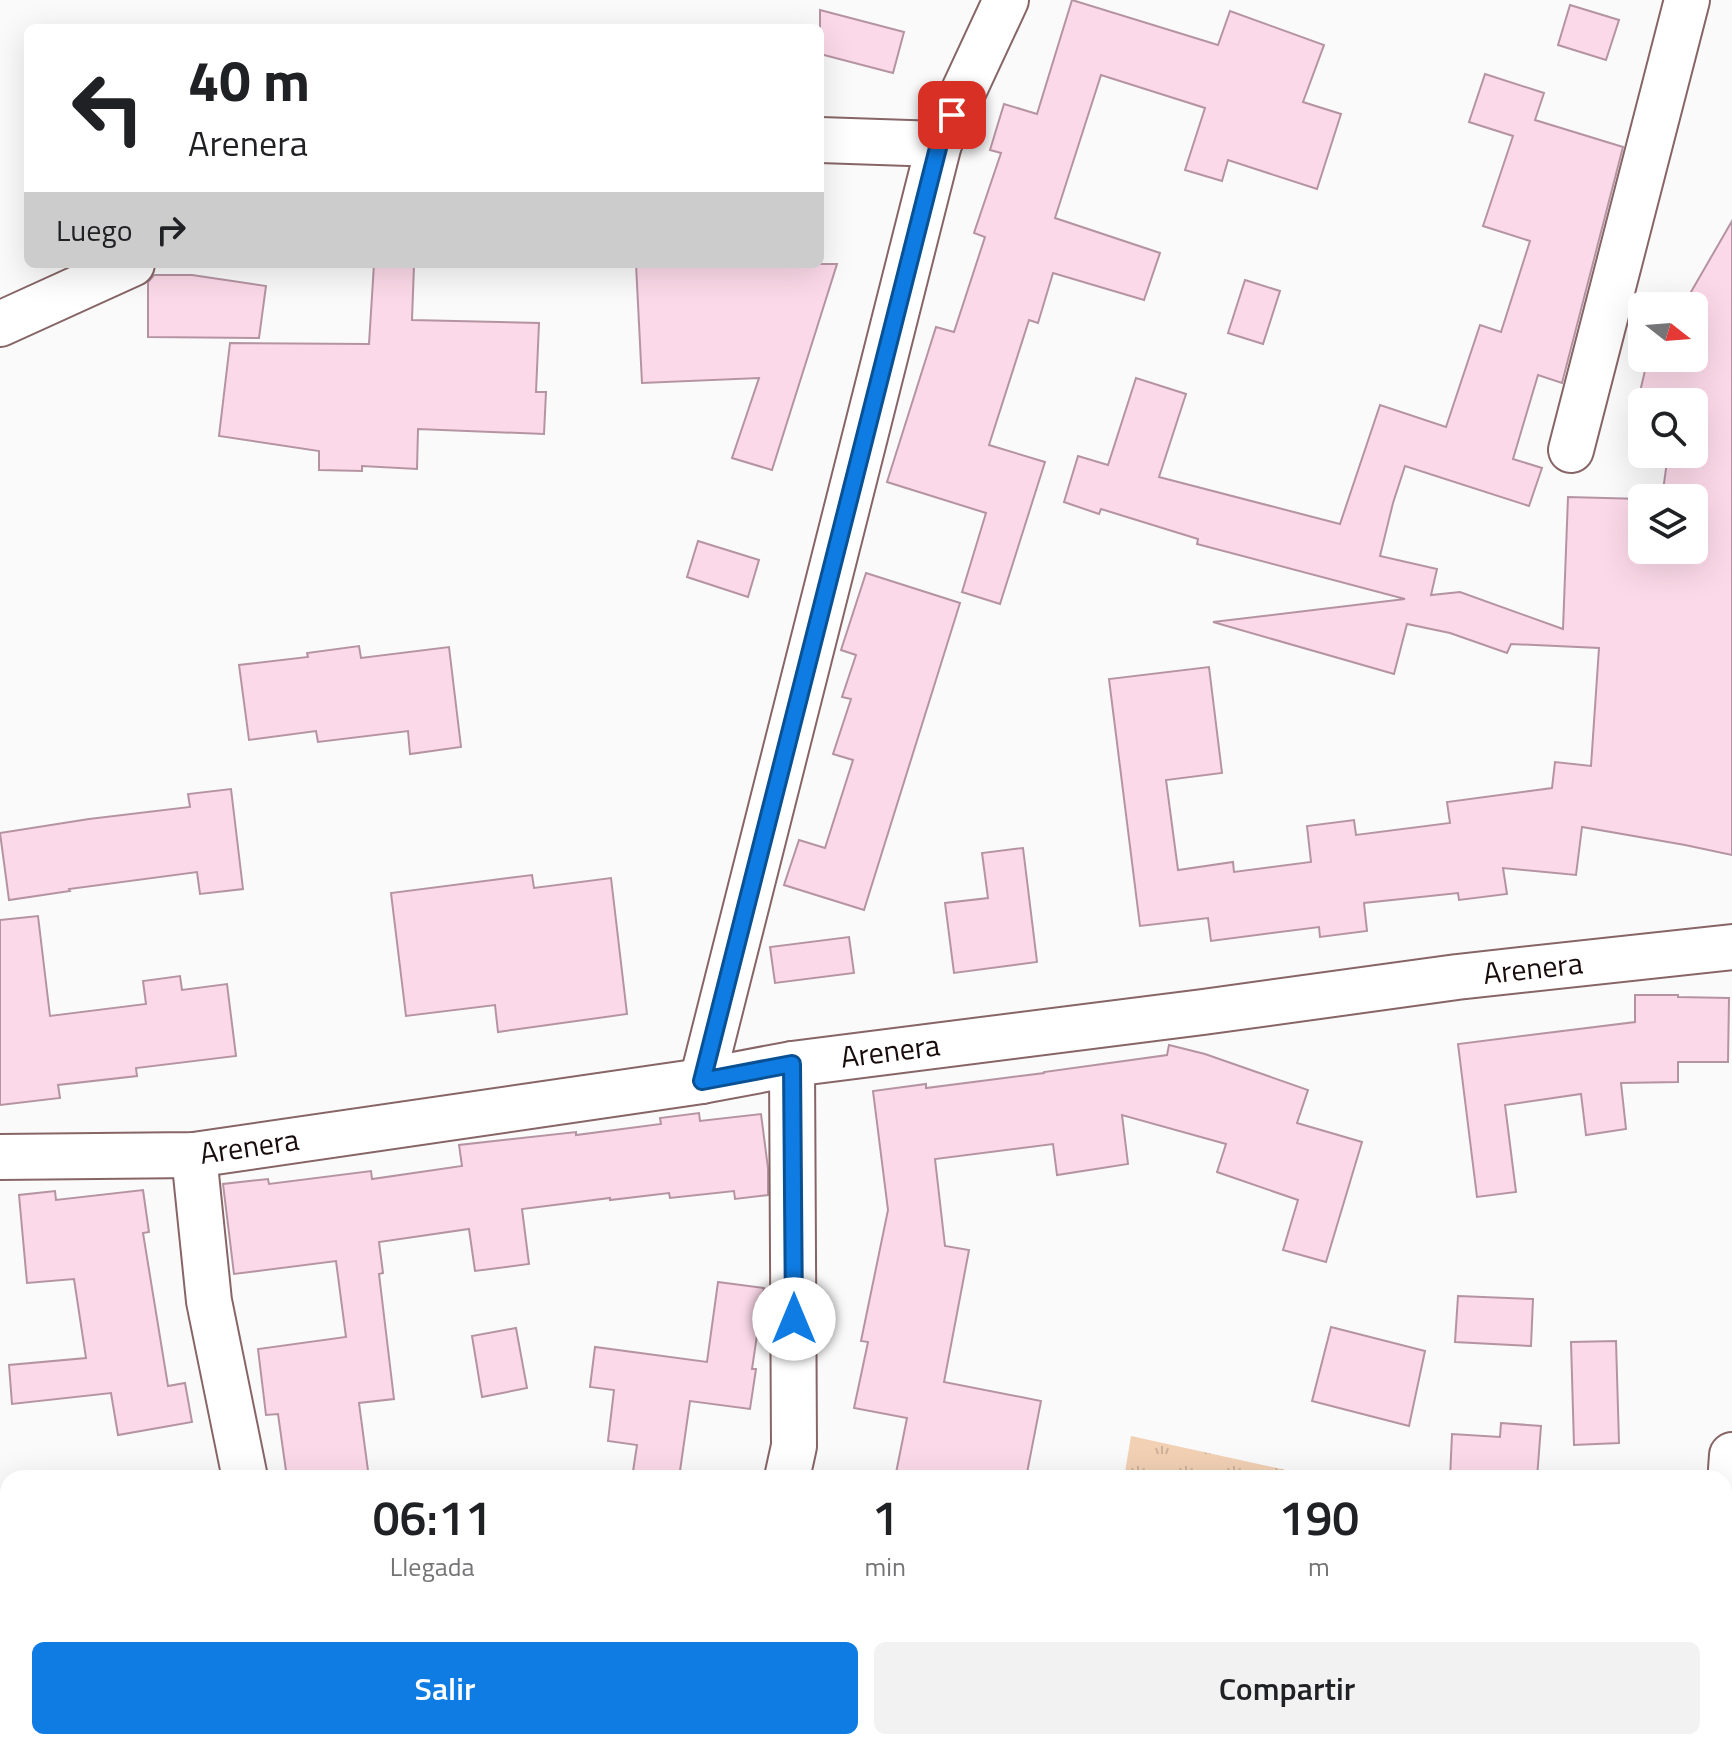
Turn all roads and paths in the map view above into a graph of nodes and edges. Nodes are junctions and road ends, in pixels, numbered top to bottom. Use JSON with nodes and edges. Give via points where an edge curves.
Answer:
{"nodes":[{"id":1,"x":1006,"y":0,"type":"edge"},
{"id":2,"x":1687,"y":0,"type":"edge"},
{"id":3,"x":824,"y":140,"type":"edge"},
{"id":4,"x":939,"y":144,"type":"junction"},
{"id":5,"x":123,"y":268,"type":"edge"},
{"id":6,"x":0,"y":324,"type":"edge"},
{"id":7,"x":1571,"y":450,"type":"dead end"},
{"id":8,"x":1732,"y":947,"type":"edge"},
{"id":9,"x":792,"y":1064,"type":"junction"},
{"id":10,"x":702,"y":1081,"type":"junction"},
{"id":11,"x":194,"y":1155,"type":"junction"},
{"id":12,"x":0,"y":1157,"type":"edge"},
{"id":13,"x":243,"y":1470,"type":"edge"},
{"id":14,"x":789,"y":1470,"type":"edge"}],
"edges":[{"from":1,"to":4,"type":"street"},
{"from":2,"to":7,"type":"street"},
{"from":3,"to":4,"type":"street"},
{"from":4,"to":10,"type":"street"},
{"from":5,"to":6,"type":"street"},
{"from":8,"to":9,"type":"street","name":"Arenera","via":[[1457,977]]},
{"from":9,"to":10,"type":"street","name":"Arenera"},
{"from":9,"to":14,"type":"street","via":[[794,1446]]},
{"from":10,"to":11,"type":"street","name":"Arenera"},
{"from":11,"to":12,"type":"street","name":"Arenera"},
{"from":11,"to":13,"type":"street","via":[[209,1301]]}]}
